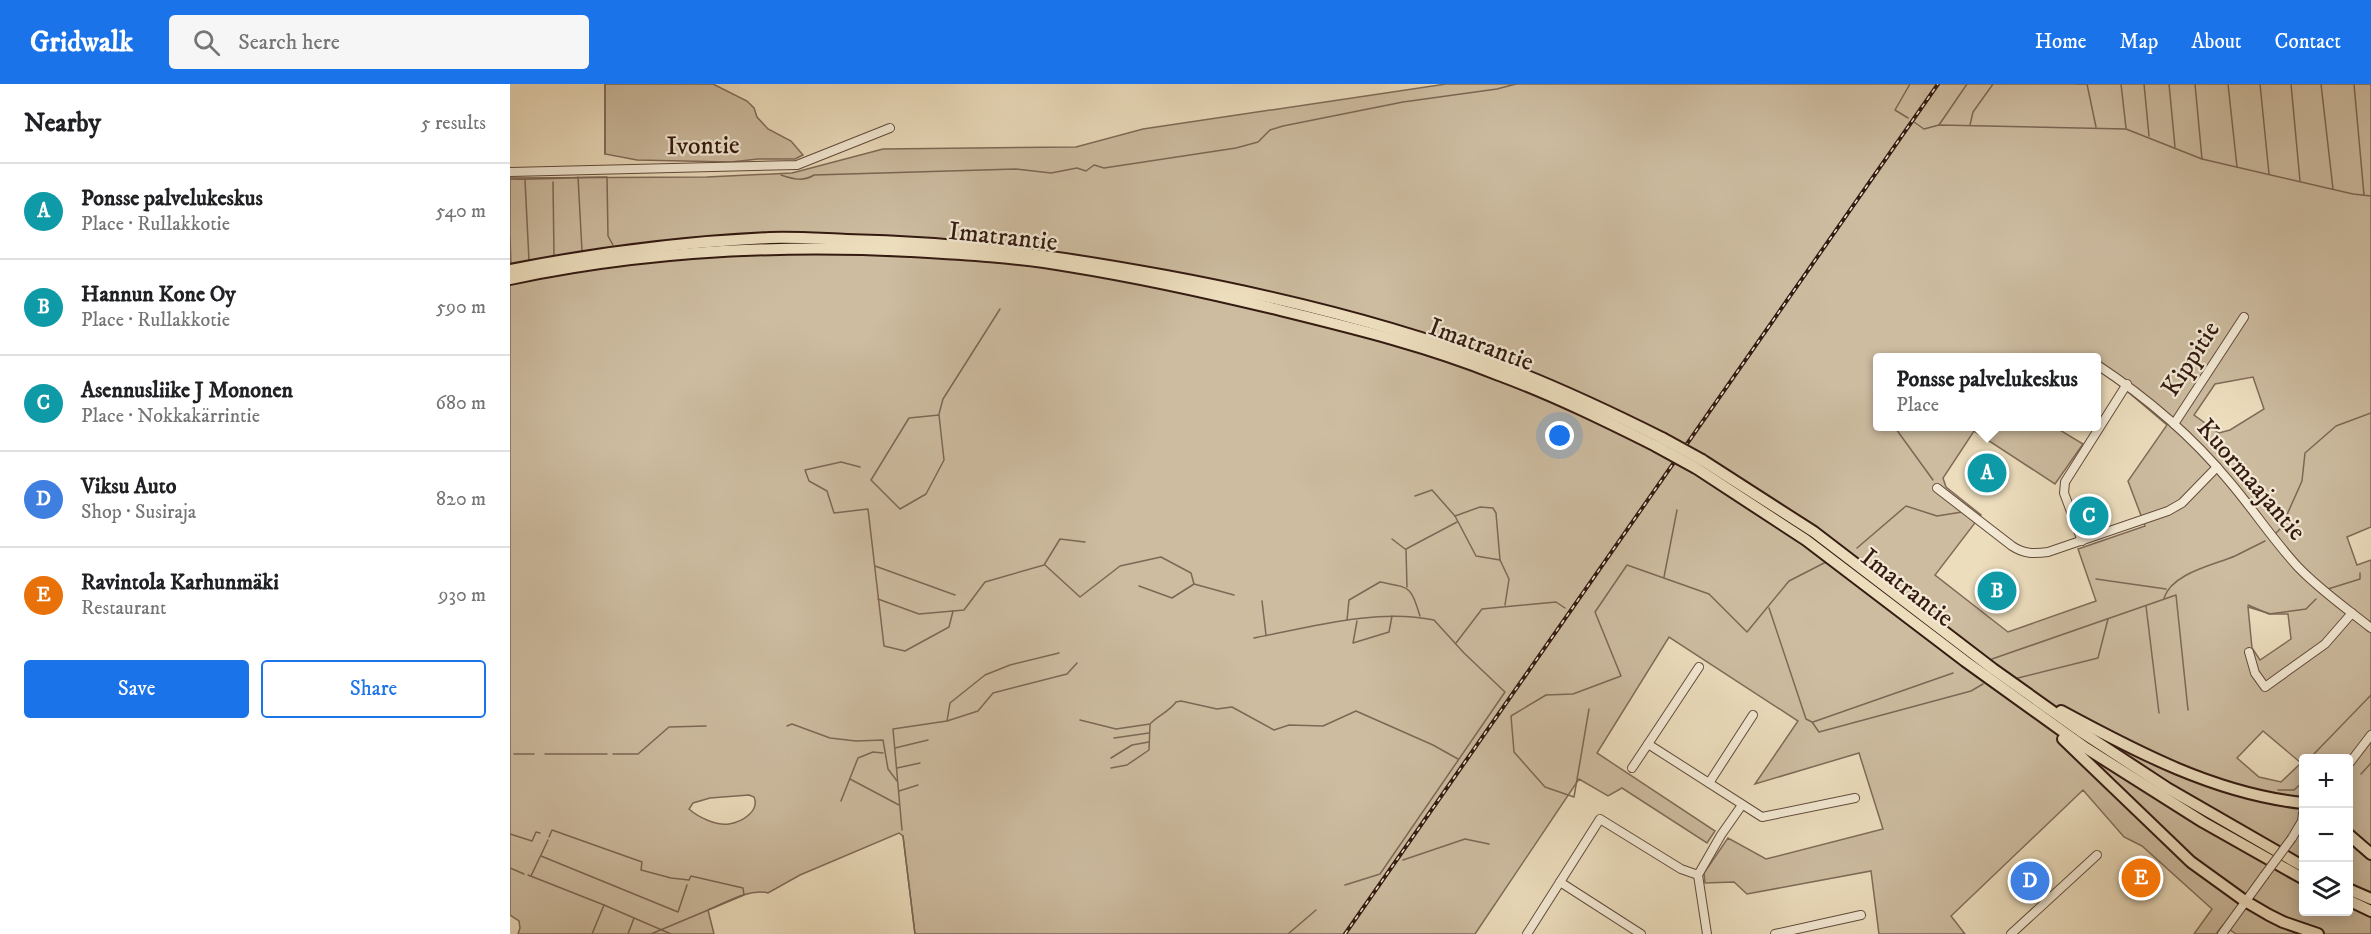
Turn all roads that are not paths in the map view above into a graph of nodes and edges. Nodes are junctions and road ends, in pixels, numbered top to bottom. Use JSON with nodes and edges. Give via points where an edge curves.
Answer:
{"nodes":[{"id":1,"x":890,"y":128,"type":"dead end"},
{"id":2,"x":510,"y":172,"type":"edge"},
{"id":3,"x":510,"y":270,"type":"edge"},
{"id":4,"x":510,"y":279,"type":"edge"},
{"id":5,"x":2244,"y":317,"type":"dead end"},
{"id":6,"x":2101,"y":367,"type":"edge"},
{"id":7,"x":2127,"y":384,"type":"junction"},
{"id":8,"x":2174,"y":424,"type":"junction"},
{"id":9,"x":2101,"y":425,"type":"edge"},
{"id":10,"x":2097,"y":431,"type":"edge"},
{"id":11,"x":1659,"y":442,"type":"junction"},
{"id":12,"x":1699,"y":464,"type":"junction"},
{"id":13,"x":2217,"y":467,"type":"junction"},
{"id":14,"x":1937,"y":488,"type":"dead end"},
{"id":15,"x":2082,"y":542,"type":"junction"},
{"id":16,"x":2352,"y":613,"type":"junction"},
{"id":17,"x":2371,"y":628,"type":"edge"},
{"id":18,"x":2249,"y":652,"type":"dead end"},
{"id":19,"x":1699,"y":667,"type":"dead end"},
{"id":20,"x":2021,"y":689,"type":"junction"},
{"id":21,"x":1753,"y":716,"type":"dead end"},
{"id":22,"x":2039,"y":716,"type":"junction"},
{"id":23,"x":2371,"y":735,"type":"edge"},
{"id":24,"x":1648,"y":744,"type":"junction"},
{"id":25,"x":2353,"y":760,"type":"edge"},
{"id":26,"x":1632,"y":768,"type":"dead end"},
{"id":27,"x":1709,"y":783,"type":"junction"},
{"id":28,"x":1855,"y":798,"type":"dead end"},
{"id":29,"x":2299,"y":803,"type":"edge"},
{"id":30,"x":1743,"y":805,"type":"junction"},
{"id":31,"x":2299,"y":826,"type":"edge"},
{"id":32,"x":2299,"y":832,"type":"edge"},
{"id":33,"x":2292,"y":838,"type":"junction"},
{"id":34,"x":2353,"y":838,"type":"edge"},
{"id":35,"x":2371,"y":854,"type":"edge"},
{"id":36,"x":2097,"y":855,"type":"dead end"},
{"id":37,"x":2299,"y":864,"type":"edge"},
{"id":38,"x":1698,"y":874,"type":"junction"},
{"id":39,"x":2299,"y":876,"type":"edge"},
{"id":40,"x":1560,"y":882,"type":"junction"},
{"id":41,"x":2353,"y":891,"type":"edge"},
{"id":42,"x":2371,"y":899,"type":"edge"},
{"id":43,"x":2245,"y":901,"type":"junction"},
{"id":44,"x":2353,"y":902,"type":"edge"},
{"id":45,"x":2371,"y":911,"type":"edge"},
{"id":46,"x":1861,"y":915,"type":"dead end"},
{"id":47,"x":1527,"y":934,"type":"edge"},
{"id":48,"x":1641,"y":934,"type":"edge"},
{"id":49,"x":1707,"y":934,"type":"edge"},
{"id":50,"x":1775,"y":934,"type":"edge"},
{"id":51,"x":2011,"y":934,"type":"edge"},
{"id":52,"x":2222,"y":934,"type":"edge"},
{"id":53,"x":2318,"y":934,"type":"edge"}],
"edges":[{"from":1,"to":2,"type":"street","name":"Ivontie","via":[[797,165]]},
{"from":3,"to":11,"type":"highway","name":"Imatrantie","via":[[639,249],[772,238],[966,245],[1070,258],[1236,289],[1395,330],[1501,365],[1599,407]]},
{"from":4,"to":11,"type":"highway","name":"Imatrantie","via":[[640,257],[771,248],[965,254],[1069,266],[1234,299],[1403,341],[1497,374]]},
{"from":5,"to":8,"type":"street","name":"Kippitie"},
{"from":6,"to":7,"type":"street","name":"Kuormaajantie"},
{"from":7,"to":8,"type":"street","name":"Kuormaajantie"},
{"from":7,"to":9,"type":"street"},
{"from":8,"to":13,"type":"street","name":"Kuormaajantie"},
{"from":10,"to":15,"type":"street","via":[[2065,482],[2064,493]]},
{"from":11,"to":12,"type":"highway","name":"Imatrantie","bridge":true},
{"from":12,"to":20,"type":"highway","name":"Imatrantie","via":[[1762,497],[1823,538]]},
{"from":12,"to":22,"type":"highway","name":"Imatrantie"},
{"from":13,"to":15,"type":"street","via":[[2182,503],[2168,511]]},
{"from":13,"to":16,"type":"street","name":"Kuormaajantie","via":[[2297,566]]},
{"from":14,"to":15,"type":"street","via":[[2026,553],[2048,552]]},
{"from":16,"to":17,"type":"street","name":"Kuormaajantie"},
{"from":16,"to":18,"type":"street","via":[[2325,644],[2265,687],[2254,673]]},
{"from":19,"to":24,"type":"street"},
{"from":20,"to":29,"type":"highway","via":[[2176,769],[2271,800]]},
{"from":20,"to":37,"type":"highway","name":"Imatrantie","via":[[2167,788]]},
{"from":21,"to":27,"type":"street"},
{"from":22,"to":39,"type":"highway","name":"Imatrantie","via":[[2203,822]]},
{"from":22,"to":43,"type":"highway","via":[[2191,862]]},
{"from":23,"to":25,"type":"street"},
{"from":24,"to":26,"type":"street"},
{"from":24,"to":27,"type":"street"},
{"from":27,"to":30,"type":"street"},
{"from":28,"to":30,"type":"street","via":[[1767,818]]},
{"from":30,"to":38,"type":"street"},
{"from":31,"to":33,"type":"street"},
{"from":32,"to":33,"type":"street"},
{"from":33,"to":43,"type":"street","bridge":true},
{"from":34,"to":35,"type":"highway"},
{"from":36,"to":51,"type":"street"},
{"from":38,"to":40,"type":"street","via":[[1681,869],[1600,819]]},
{"from":38,"to":49,"type":"street"},
{"from":40,"to":47,"type":"street"},
{"from":40,"to":48,"type":"street"},
{"from":41,"to":42,"type":"highway"},
{"from":43,"to":52,"type":"street"},
{"from":43,"to":53,"type":"highway","via":[[2283,922]]},
{"from":44,"to":45,"type":"highway"},
{"from":46,"to":50,"type":"street"}]}
